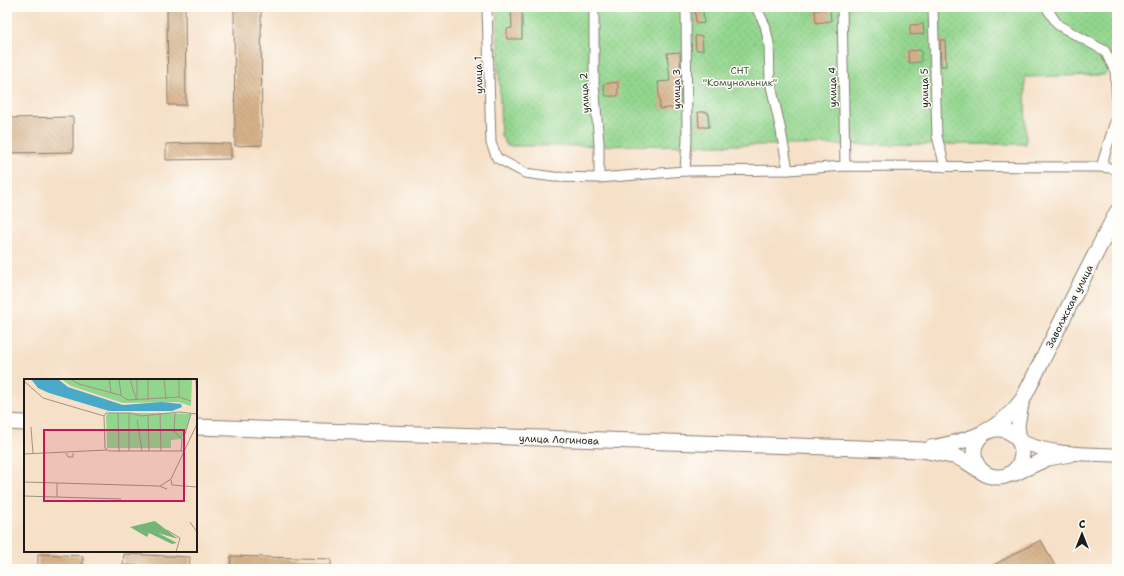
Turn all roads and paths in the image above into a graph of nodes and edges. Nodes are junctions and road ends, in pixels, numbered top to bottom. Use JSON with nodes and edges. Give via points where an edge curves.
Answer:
{"nodes":[{"id":1,"x":487,"y":7,"type":"edge"},
{"id":2,"x":594,"y":7,"type":"edge"},
{"id":3,"x":686,"y":7,"type":"edge"},
{"id":4,"x":756,"y":7,"type":"edge"},
{"id":5,"x":842,"y":7,"type":"edge"},
{"id":6,"x":933,"y":7,"type":"edge"},
{"id":7,"x":1046,"y":7,"type":"edge"},
{"id":8,"x":1117,"y":103,"type":"edge"},
{"id":9,"x":1117,"y":115,"type":"edge"},
{"id":10,"x":845,"y":166,"type":"junction"},
{"id":11,"x":1101,"y":166,"type":"junction"},
{"id":12,"x":945,"y":167,"type":"junction"},
{"id":13,"x":788,"y":170,"type":"junction"},
{"id":14,"x":1117,"y":170,"type":"edge"},
{"id":15,"x":685,"y":171,"type":"junction"},
{"id":16,"x":599,"y":178,"type":"junction"},
{"id":17,"x":1117,"y":212,"type":"edge"},
{"id":18,"x":1023,"y":399,"type":"junction"},
{"id":19,"x":7,"y":422,"type":"edge"},
{"id":20,"x":24,"y":423,"type":"edge"},
{"id":21,"x":197,"y":427,"type":"edge"},
{"id":22,"x":986,"y":432,"type":"junction"},
{"id":23,"x":1020,"y":441,"type":"junction"},
{"id":24,"x":922,"y":450,"type":"junction"},
{"id":25,"x":1070,"y":454,"type":"junction"},
{"id":26,"x":1117,"y":455,"type":"edge"},
{"id":27,"x":987,"y":475,"type":"junction"},
{"id":28,"x":1008,"y":476,"type":"junction"}],
"edges":[{"from":1,"to":16,"type":"street","name":"улица 1","via":[[491,143],[497,158],[525,173],[554,177]]},
{"from":2,"to":16,"type":"street","name":"улица 2","via":[[594,84]]},
{"from":3,"to":15,"type":"street","name":"улица 3"},
{"from":4,"to":13,"type":"street","via":[[765,24],[769,44],[770,81]]},
{"from":5,"to":10,"type":"street","name":"улица 4"},
{"from":6,"to":12,"type":"street","name":"улица 5","via":[[937,136]]},
{"from":7,"to":8,"type":"street","via":[[1058,26],[1105,51],[1114,71]]},
{"from":9,"to":11,"type":"street"},
{"from":10,"to":12,"type":"street"},
{"from":10,"to":13,"type":"street"},
{"from":11,"to":12,"type":"street"},
{"from":11,"to":14,"type":"street"},
{"from":13,"to":15,"type":"street"},
{"from":15,"to":16,"type":"street"},
{"from":17,"to":18,"type":"main road","name":"Заволжская улица"},
{"from":18,"to":22,"type":"main road","name":"Заволжская улица","via":[[1010,415]]},
{"from":18,"to":23,"type":"street","via":[[1018,425]]},
{"from":19,"to":20,"type":"main road"},
{"from":21,"to":24,"type":"main road","name":"улица Логинова"},
{"from":22,"to":23,"type":"main road","via":[[1006,430]]},
{"from":22,"to":24,"type":"main road","via":[[966,440]]},
{"from":22,"to":27,"type":"main road","via":[[977,442],[974,454],[978,466]]},
{"from":23,"to":25,"type":"street"},
{"from":23,"to":28,"type":"main road","via":[[1022,459],[1019,466]]},
{"from":24,"to":27,"type":"main road","via":[[957,457]]},
{"from":25,"to":26,"type":"street"},
{"from":25,"to":28,"type":"main road","via":[[1048,458]]},
{"from":27,"to":28,"type":"main road","via":[[1001,478]]}]}
